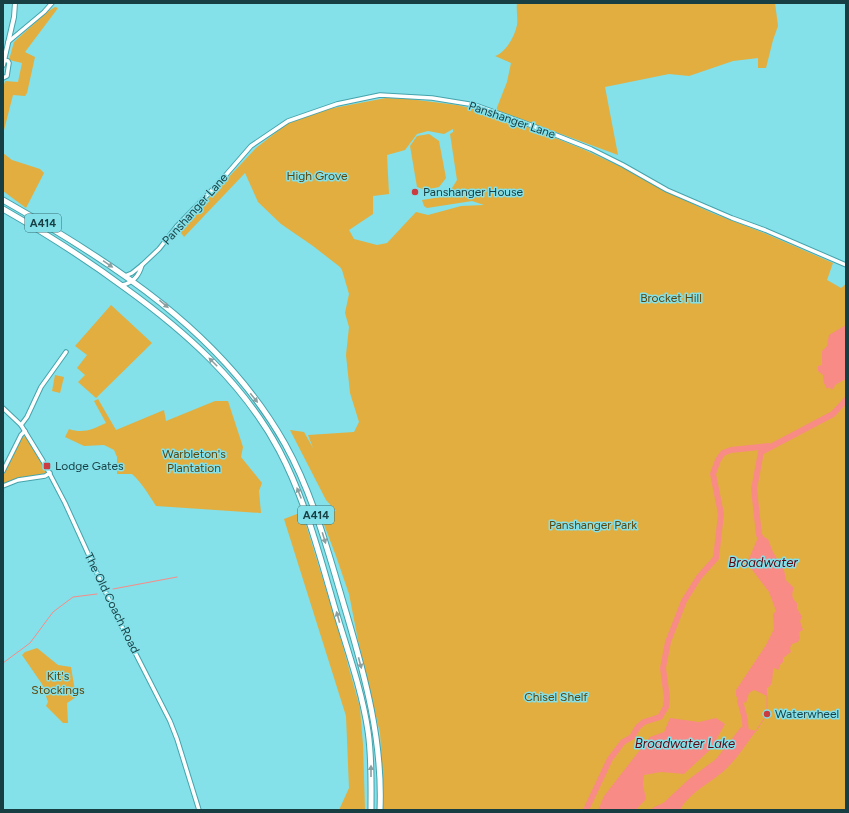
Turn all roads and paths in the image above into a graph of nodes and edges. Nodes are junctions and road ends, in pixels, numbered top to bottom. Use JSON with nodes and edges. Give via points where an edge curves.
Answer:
{"nodes":[{"id":1,"x":15,"y":3,"type":"edge"},
{"id":2,"x":52,"y":3,"type":"edge"},
{"id":3,"x":8,"y":42,"type":"junction"},
{"id":4,"x":4,"y":60,"type":"junction"},
{"id":5,"x":3,"y":66,"type":"edge"},
{"id":6,"x":3,"y":78,"type":"edge"},
{"id":7,"x":3,"y":200,"type":"edge"},
{"id":8,"x":3,"y":209,"type":"edge"},
{"id":9,"x":142,"y":265,"type":"junction"},
{"id":10,"x":846,"y":265,"type":"edge"},
{"id":11,"x":125,"y":276,"type":"junction"},
{"id":12,"x":132,"y":281,"type":"junction"},
{"id":13,"x":122,"y":285,"type":"junction"},
{"id":14,"x":66,"y":352,"type":"dead end"},
{"id":15,"x":3,"y":408,"type":"edge"},
{"id":16,"x":21,"y":425,"type":"junction"},
{"id":17,"x":25,"y":431,"type":"junction"},
{"id":18,"x":3,"y":471,"type":"edge"},
{"id":19,"x":50,"y":474,"type":"junction"},
{"id":20,"x":3,"y":486,"type":"edge"},
{"id":21,"x":199,"y":810,"type":"edge"},
{"id":22,"x":371,"y":810,"type":"edge"},
{"id":23,"x":380,"y":810,"type":"edge"}],
"edges":[{"from":1,"to":3,"type":"main road"},
{"from":2,"to":3,"type":"street"},
{"from":3,"to":4,"type":"main road"},
{"from":4,"to":5,"type":"main road"},
{"from":4,"to":6,"type":"street","via":[[9,63],[7,76]]},
{"from":7,"to":11,"type":"highway","number":"A414","one_way":true,"via":[[55,230]]},
{"from":8,"to":13,"type":"highway","number":"A414"},
{"from":9,"to":10,"type":"street","name":"Panshanger Lane","via":[[251,146],[288,121],[337,104],[380,95],[432,98],[476,105],[591,149],[667,190]]},
{"from":9,"to":11,"type":"street","name":"Panshanger Lane"},
{"from":9,"to":12,"type":"street","name":"Panshanger Lane"},
{"from":11,"to":12,"type":"highway","number":"A414"},
{"from":12,"to":13,"type":"street"},
{"from":12,"to":23,"type":"highway","number":"A414","one_way":true,"via":[[183,321],[236,375],[262,408],[285,444],[297,469],[318,519],[369,698],[378,757]]},
{"from":22,"to":13,"type":"highway","number":"A414","one_way":true,"via":[[371,756],[363,705],[312,530],[291,474],[257,414],[228,377],[177,328]]},
{"from":14,"to":16,"type":"street","via":[[41,387]]},
{"from":15,"to":16,"type":"street","name":"The Old Coach Road"},
{"from":16,"to":17,"type":"street","name":"The Old Coach Road"},
{"from":17,"to":18,"type":"street"},
{"from":17,"to":19,"type":"street","name":"The Old Coach Road"},
{"from":19,"to":20,"type":"street","via":[[18,480]]},
{"from":19,"to":21,"type":"street","name":"The Old Coach Road","via":[[171,724]]}]}
